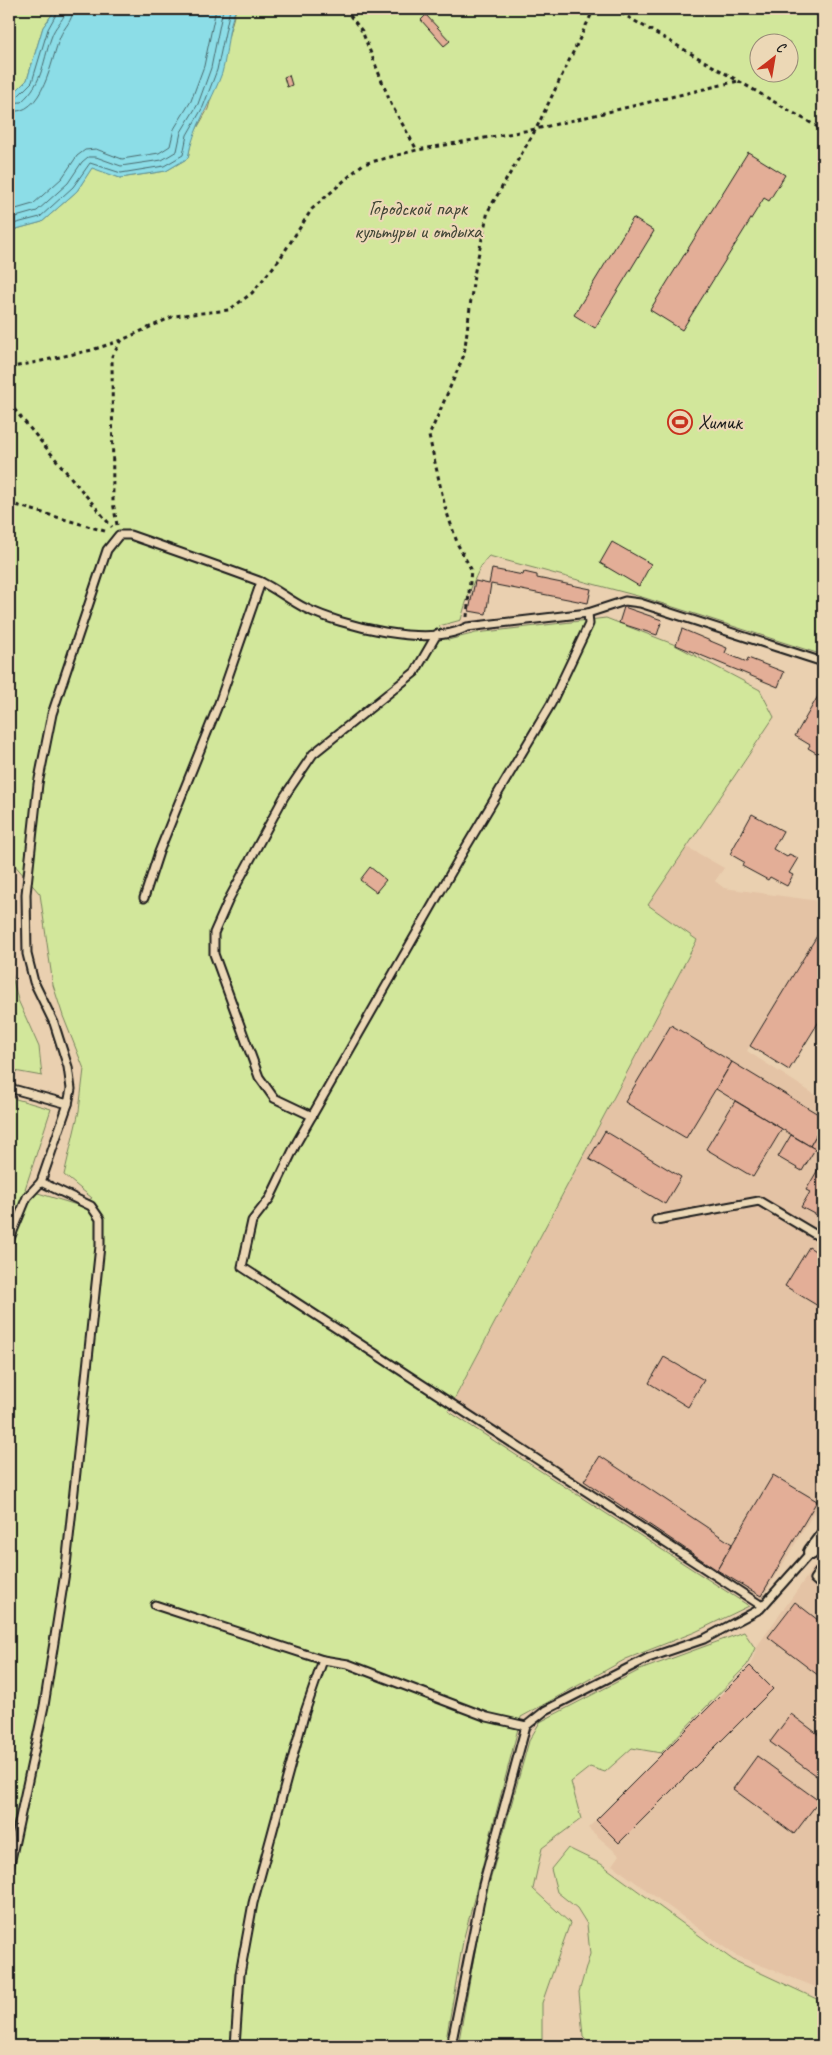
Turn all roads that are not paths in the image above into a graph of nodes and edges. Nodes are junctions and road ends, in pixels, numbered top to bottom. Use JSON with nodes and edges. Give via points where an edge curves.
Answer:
{"nodes":[{"id":1,"x":261,"y":582,"type":"junction"},
{"id":2,"x":588,"y":613,"type":"junction"},
{"id":3,"x":437,"y":634,"type":"junction"},
{"id":4,"x":823,"y":662,"type":"edge"},
{"id":5,"x":823,"y":874,"type":"edge"},
{"id":6,"x":823,"y":885,"type":"edge"},
{"id":7,"x":144,"y":898,"type":"dead end"},
{"id":8,"x":9,"y":1088,"type":"edge"},
{"id":9,"x":68,"y":1104,"type":"junction"},
{"id":10,"x":312,"y":1116,"type":"junction"},
{"id":11,"x":41,"y":1182,"type":"junction"},
{"id":12,"x":656,"y":1220,"type":"dead end"},
{"id":13,"x":823,"y":1239,"type":"edge"},
{"id":14,"x":9,"y":1240,"type":"edge"},
{"id":15,"x":823,"y":1536,"type":"edge"},
{"id":16,"x":811,"y":1552,"type":"joint"},
{"id":17,"x":823,"y":1566,"type":"edge"},
{"id":18,"x":823,"y":1587,"type":"edge"},
{"id":19,"x":156,"y":1606,"type":"dead end"},
{"id":20,"x":762,"y":1606,"type":"junction"},
{"id":21,"x":323,"y":1660,"type":"junction"},
{"id":22,"x":526,"y":1726,"type":"junction"},
{"id":23,"x":9,"y":1869,"type":"edge"},
{"id":24,"x":235,"y":2046,"type":"edge"},
{"id":25,"x":450,"y":2046,"type":"edge"}],
"edges":[{"from":1,"to":3,"type":"lane","via":[[305,608],[337,622],[394,634]]},
{"from":1,"to":7,"type":"lane"},
{"from":1,"to":9,"type":"lane","via":[[130,535],[118,535],[107,550],[52,714],[38,784],[26,894],[27,954],[34,982],[54,1023],[68,1067],[71,1089]]},
{"from":2,"to":3,"type":"lane","via":[[467,627]]},
{"from":2,"to":4,"type":"lane","via":[[625,601],[640,603]]},
{"from":2,"to":10,"type":"lane","via":[[589,624],[551,704]]},
{"from":3,"to":10,"type":"lane","via":[[416,672],[313,754],[284,797],[214,933],[214,954],[259,1078],[274,1098]]},
{"from":5,"to":6,"type":"lane"},
{"from":8,"to":9,"type":"lane"},
{"from":9,"to":11,"type":"lane"},
{"from":10,"to":20,"type":"lane","via":[[270,1198],[252,1221],[242,1267]]},
{"from":11,"to":14,"type":"lane","via":[[27,1197]]},
{"from":11,"to":23,"type":"lane","via":[[91,1206],[100,1219],[100,1246],[66,1566],[44,1706]]},
{"from":12,"to":13,"type":"lane","via":[[759,1201]]},
{"from":15,"to":16,"type":"street"},
{"from":16,"to":20,"type":"lane"},
{"from":17,"to":18,"type":"lane","via":[[814,1580]]},
{"from":19,"to":21,"type":"lane"},
{"from":20,"to":22,"type":"lane","via":[[704,1639],[648,1658],[546,1710]]},
{"from":21,"to":22,"type":"lane","via":[[348,1664],[487,1717]]},
{"from":21,"to":24,"type":"lane","via":[[305,1712],[252,1903],[240,1974]]},
{"from":22,"to":25,"type":"lane","via":[[482,1885]]}]}
